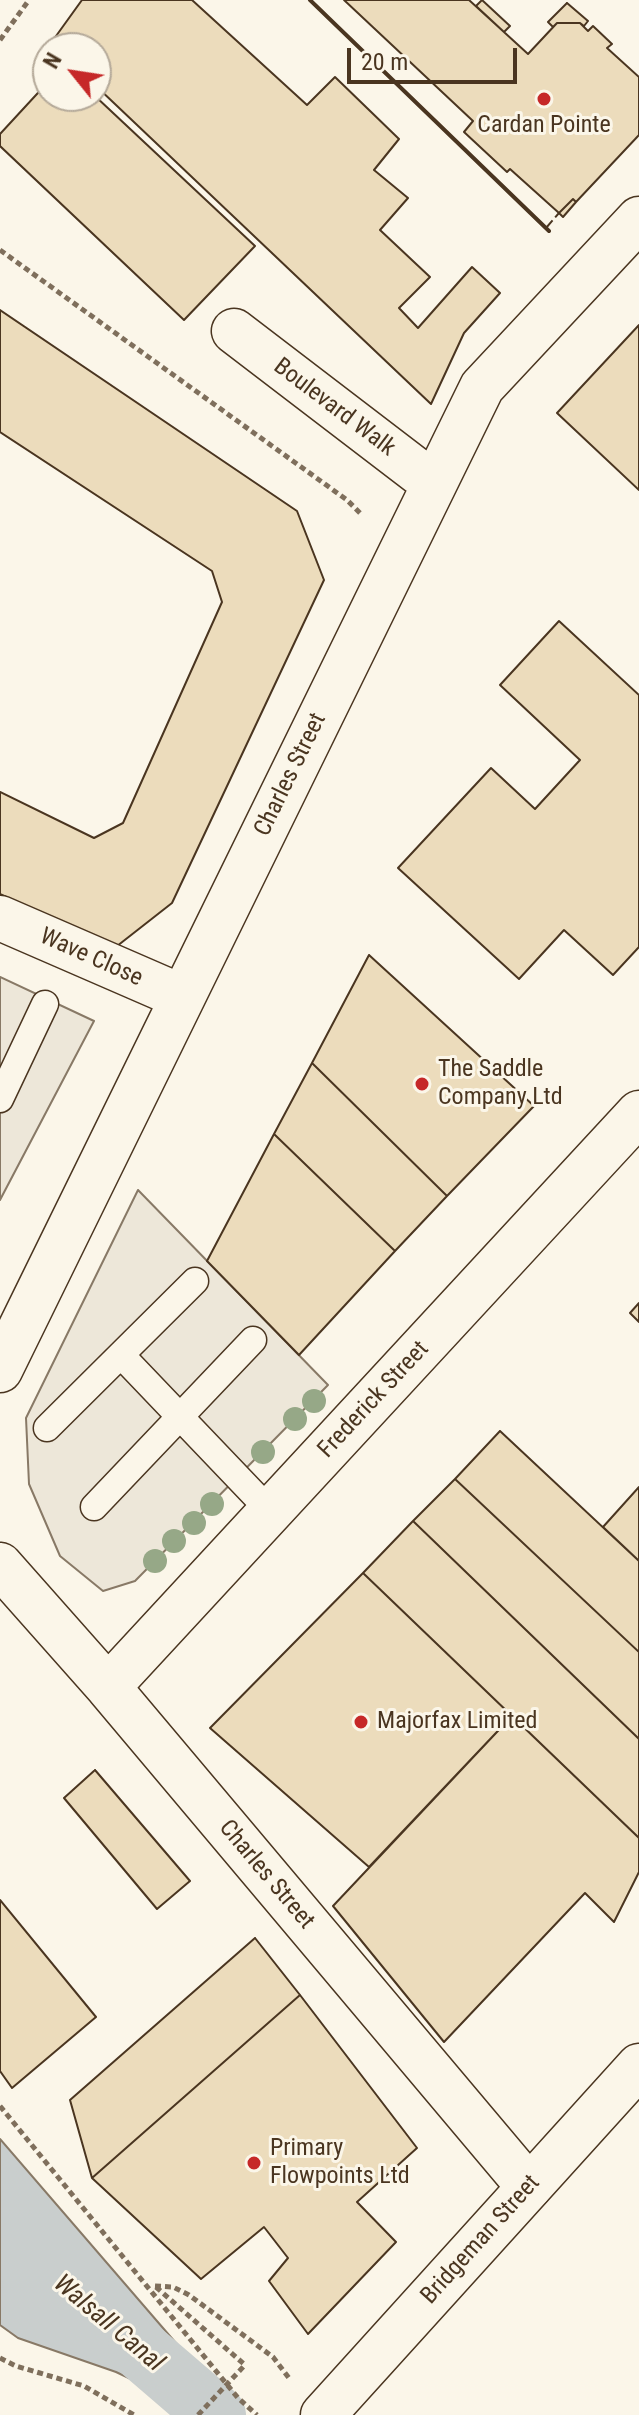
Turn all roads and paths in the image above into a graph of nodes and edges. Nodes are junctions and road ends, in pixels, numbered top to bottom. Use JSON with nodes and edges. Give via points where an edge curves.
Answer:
{"nodes":[{"id":1,"x":29,"y":0,"type":"edge"},
{"id":2,"x":0,"y":40,"type":"edge"},
{"id":3,"x":639,"y":219,"type":"edge"},
{"id":4,"x":0,"y":250,"type":"edge"},
{"id":5,"x":234,"y":331,"type":"dead end"},
{"id":6,"x":434,"y":484,"type":"junction"},
{"id":7,"x":401,"y":551,"type":"junction"},
{"id":8,"x":0,"y":918,"type":"edge"},
{"id":9,"x":182,"y":997,"type":"junction"},
{"id":10,"x":45,"y":1004,"type":"dead end"},
{"id":11,"x":0,"y":1099,"type":"edge"},
{"id":12,"x":639,"y":1113,"type":"edge"},
{"id":13,"x":195,"y":1281,"type":"dead end"},
{"id":14,"x":253,"y":1340,"type":"dead end"},
{"id":15,"x":121,"y":1355,"type":"junction"},
{"id":16,"x":0,"y":1370,"type":"edge"},
{"id":17,"x":180,"y":1417,"type":"junction"},
{"id":18,"x":47,"y":1428,"type":"dead end"},
{"id":19,"x":94,"y":1507,"type":"dead end"},
{"id":20,"x":270,"y":1511,"type":"junction"},
{"id":21,"x":0,"y":1565,"type":"edge"},
{"id":22,"x":108,"y":1687,"type":"junction"},
{"id":23,"x":639,"y":2066,"type":"edge"},
{"id":24,"x":0,"y":2106,"type":"edge"},
{"id":25,"x":529,"y":2187,"type":"junction"},
{"id":26,"x":144,"y":2282,"type":"junction"},
{"id":27,"x":155,"y":2286,"type":"junction"},
{"id":28,"x":0,"y":2358,"type":"edge"},
{"id":29,"x":291,"y":2380,"type":"dead end"},
{"id":30,"x":134,"y":2415,"type":"edge"},
{"id":31,"x":198,"y":2415,"type":"edge"},
{"id":32,"x":257,"y":2415,"type":"edge"},
{"id":33,"x":323,"y":2415,"type":"edge"}],
"edges":[{"from":1,"to":2,"type":"path"},
{"from":3,"to":6,"type":"street","name":"Charles Street","via":[[482,387]]},
{"from":4,"to":7,"type":"path","via":[[347,500]]},
{"from":5,"to":6,"type":"street","name":"Boulevard Walk"},
{"from":6,"to":7,"type":"street","name":"Charles Street"},
{"from":7,"to":9,"type":"street","name":"Charles Street"},
{"from":8,"to":9,"type":"street","name":"Wave Close"},
{"from":9,"to":16,"type":"street","name":"Charles Street"},
{"from":10,"to":11,"type":"lane"},
{"from":12,"to":20,"type":"street","name":"Frederick Street"},
{"from":13,"to":15,"type":"lane"},
{"from":14,"to":17,"type":"lane"},
{"from":15,"to":17,"type":"lane"},
{"from":15,"to":18,"type":"lane"},
{"from":17,"to":19,"type":"lane"},
{"from":17,"to":20,"type":"lane"},
{"from":20,"to":22,"type":"street","name":"Frederick Street"},
{"from":21,"to":22,"type":"street","name":"Charles Street"},
{"from":22,"to":25,"type":"street","name":"Charles Street"},
{"from":23,"to":25,"type":"street","name":"Bridgeman Street"},
{"from":24,"to":26,"type":"path"},
{"from":25,"to":33,"type":"street","name":"Bridgeman Street"},
{"from":26,"to":27,"type":"path"},
{"from":26,"to":32,"type":"path"},
{"from":27,"to":29,"type":"path","via":[[189,2295],[273,2357]]},
{"from":27,"to":31,"type":"path","bridge":true,"via":[[245,2365]]},
{"from":28,"to":30,"type":"path","via":[[84,2386]]}]}
